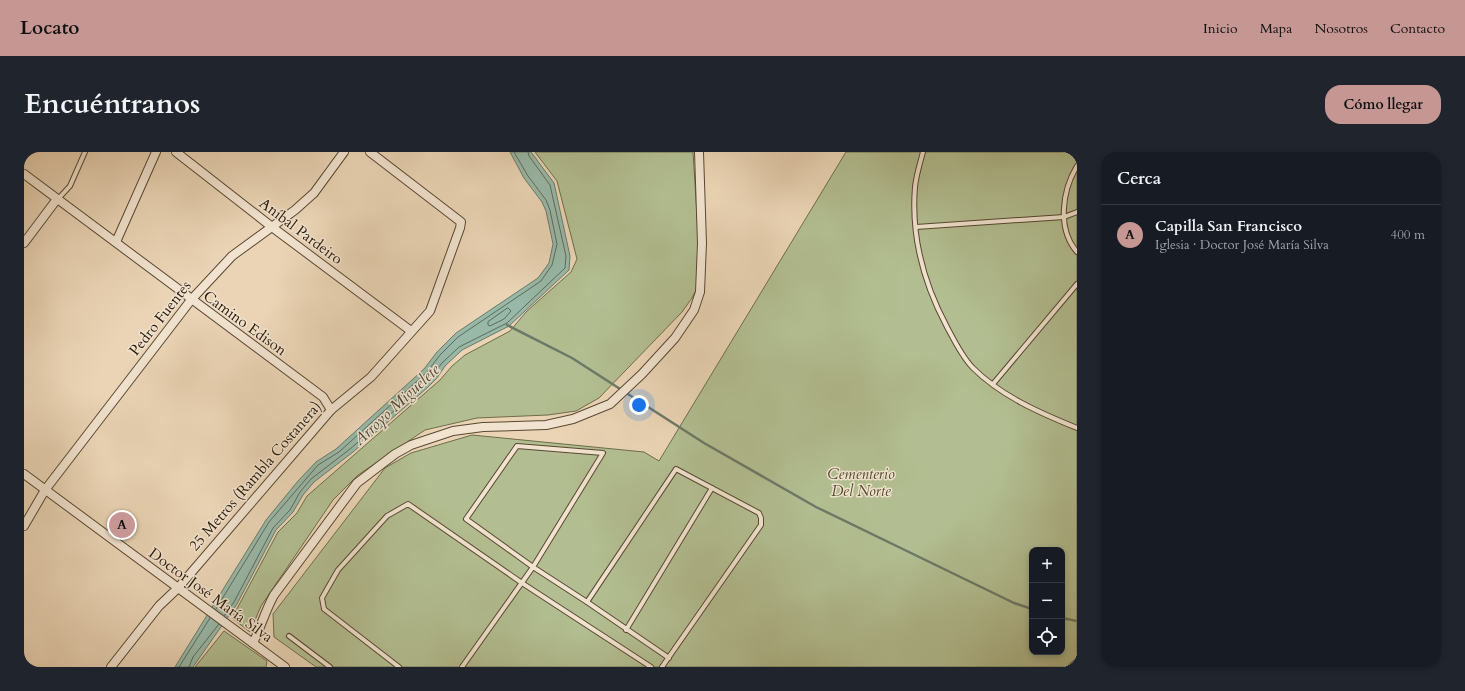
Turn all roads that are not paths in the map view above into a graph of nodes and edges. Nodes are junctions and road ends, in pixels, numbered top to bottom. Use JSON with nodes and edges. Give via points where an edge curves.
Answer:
{"nodes":[{"id":1,"x":85,"y":152,"type":"edge"},
{"id":2,"x":156,"y":152,"type":"edge"},
{"id":3,"x":176,"y":152,"type":"edge"},
{"id":4,"x":344,"y":152,"type":"edge"},
{"id":5,"x":370,"y":152,"type":"edge"},
{"id":6,"x":699,"y":152,"type":"edge"},
{"id":7,"x":923,"y":152,"type":"edge"},
{"id":8,"x":1074,"y":152,"type":"edge"},
{"id":9,"x":1077,"y":154,"type":"edge"},
{"id":10,"x":1077,"y":166,"type":"edge"},
{"id":11,"x":24,"y":174,"type":"edge"},
{"id":12,"x":57,"y":199,"type":"junction"},
{"id":13,"x":1077,"y":212,"type":"edge"},
{"id":14,"x":1064,"y":217,"type":"junction"},
{"id":15,"x":272,"y":228,"type":"junction"},
{"id":16,"x":916,"y":228,"type":"junction"},
{"id":17,"x":116,"y":242,"type":"junction"},
{"id":18,"x":24,"y":243,"type":"edge"},
{"id":19,"x":1077,"y":252,"type":"edge"},
{"id":20,"x":1077,"y":284,"type":"edge"},
{"id":21,"x":191,"y":300,"type":"junction"},
{"id":22,"x":411,"y":331,"type":"junction"},
{"id":23,"x":993,"y":384,"type":"junction"},
{"id":24,"x":331,"y":410,"type":"junction"},
{"id":25,"x":1077,"y":428,"type":"edge"},
{"id":26,"x":24,"y":474,"type":"edge"},
{"id":27,"x":712,"y":488,"type":"junction"},
{"id":28,"x":45,"y":490,"type":"junction"},
{"id":29,"x":24,"y":526,"type":"edge"},
{"id":30,"x":532,"y":567,"type":"junction"},
{"id":31,"x":522,"y":583,"type":"junction"},
{"id":32,"x":178,"y":588,"type":"junction"},
{"id":33,"x":587,"y":602,"type":"junction"},
{"id":34,"x":626,"y":630,"type":"junction"},
{"id":35,"x":289,"y":636,"type":"dead end"},
{"id":36,"x":253,"y":643,"type":"junction"},
{"id":37,"x":669,"y":658,"type":"junction"},
{"id":38,"x":1077,"y":661,"type":"edge"},
{"id":39,"x":280,"y":665,"type":"edge"},
{"id":40,"x":111,"y":667,"type":"edge"},
{"id":41,"x":330,"y":667,"type":"edge"},
{"id":42,"x":399,"y":667,"type":"edge"},
{"id":43,"x":462,"y":667,"type":"edge"},
{"id":44,"x":651,"y":667,"type":"edge"},
{"id":45,"x":662,"y":667,"type":"edge"},
{"id":46,"x":1070,"y":667,"type":"edge"}],
"edges":[{"from":1,"to":12,"type":"lane","via":[[70,186]]},
{"from":2,"to":17,"type":"street"},
{"from":3,"to":15,"type":"street","name":"Aníbal Pardeiro"},
{"from":4,"to":15,"type":"street","name":"Pedro Fuentes","via":[[314,193]]},
{"from":5,"to":22,"type":"street","name":"25 Metros (Rambla Costanera)","via":[[461,222],[430,311]]},
{"from":6,"to":36,"type":"street","via":[[702,243],[700,292],[694,310],[675,338],[610,404],[573,419],[546,425],[483,427],[453,431],[411,445],[395,454],[357,482],[274,595]]},
{"from":7,"to":16,"type":"lane","via":[[915,187]]},
{"from":8,"to":9,"type":"lane"},
{"from":10,"to":14,"type":"lane","via":[[1066,192]]},
{"from":11,"to":12,"type":"street","name":"Camino Edison"},
{"from":12,"to":17,"type":"street","name":"Camino Edison"},
{"from":12,"to":18,"type":"street"},
{"from":13,"to":14,"type":"lane"},
{"from":14,"to":16,"type":"lane"},
{"from":14,"to":19,"type":"lane","via":[[1069,240]]},
{"from":15,"to":21,"type":"street","name":"Pedro Fuentes","via":[[224,264]]},
{"from":15,"to":22,"type":"street","name":"Aníbal Pardeiro"},
{"from":16,"to":23,"type":"lane","via":[[919,256],[939,313],[972,367]]},
{"from":17,"to":21,"type":"street","name":"Camino Edison"},
{"from":20,"to":23,"type":"lane"},
{"from":21,"to":24,"type":"street","name":"Camino Edison","via":[[323,397]]},
{"from":21,"to":28,"type":"street","name":"Pedro Fuentes"},
{"from":22,"to":24,"type":"street","name":"25 Metros (Rambla Costanera)","via":[[371,377]]},
{"from":23,"to":25,"type":"lane","via":[[1037,410]]},
{"from":24,"to":32,"type":"street","name":"25 Metros (Rambla Costanera)"},
{"from":26,"to":28,"type":"street","name":"Doctor José María Silva"},
{"from":27,"to":33,"type":"lane","via":[[676,469]]},
{"from":27,"to":34,"type":"lane"},
{"from":27,"to":37,"type":"lane","via":[[759,513],[761,525]]},
{"from":28,"to":29,"type":"street","name":"Pedro Fuentes"},
{"from":28,"to":32,"type":"street","name":"Doctor José María Silva"},
{"from":30,"to":30,"type":"lane","via":[[558,527],[603,453],[516,446],[466,519]]},
{"from":30,"to":31,"type":"lane"},
{"from":30,"to":33,"type":"lane"},
{"from":31,"to":42,"type":"lane","via":[[408,504],[400,507],[387,516],[338,570],[322,598],[324,610]]},
{"from":31,"to":43,"type":"lane"},
{"from":31,"to":44,"type":"lane"},
{"from":32,"to":36,"type":"street","name":"Doctor José María Silva"},
{"from":32,"to":40,"type":"street","name":"25 Metros (Rambla Costanera)","via":[[155,611]]},
{"from":33,"to":34,"type":"lane"},
{"from":34,"to":37,"type":"lane"},
{"from":35,"to":41,"type":"lane"},
{"from":36,"to":39,"type":"street","name":"Doctor José María Silva"},
{"from":37,"to":45,"type":"lane"},
{"from":38,"to":46,"type":"lane"}]}
